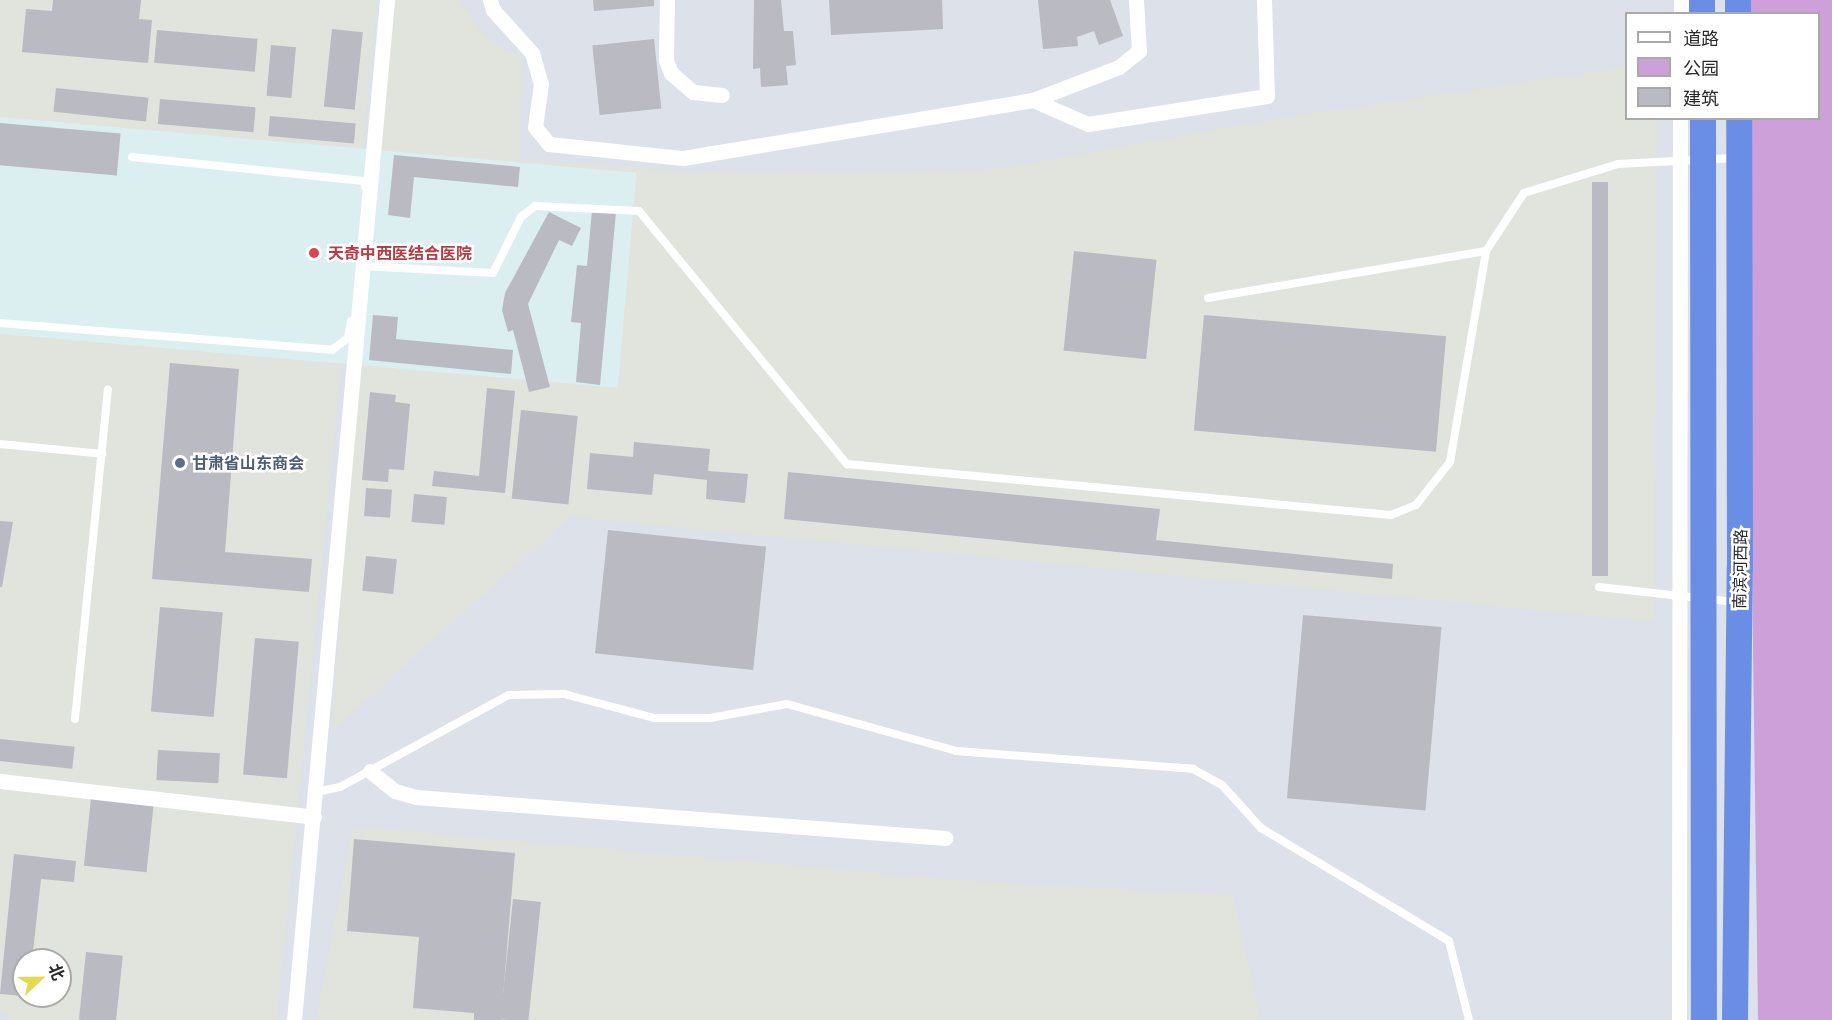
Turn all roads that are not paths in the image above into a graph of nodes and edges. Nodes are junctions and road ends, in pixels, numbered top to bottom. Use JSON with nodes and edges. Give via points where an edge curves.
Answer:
{"nodes":[{"id":1,"x":387,"y":0,"type":"edge"},
{"id":2,"x":490,"y":0,"type":"edge"},
{"id":3,"x":667,"y":0,"type":"edge"},
{"id":4,"x":1136,"y":0,"type":"edge"},
{"id":5,"x":1264,"y":0,"type":"edge"},
{"id":6,"x":722,"y":95,"type":"dead end"},
{"id":7,"x":1033,"y":100,"type":"junction"},
{"id":8,"x":1681,"y":120,"type":"edge"},
{"id":9,"x":1702,"y":120,"type":"edge"},
{"id":10,"x":1739,"y":120,"type":"edge"},
{"id":11,"x":132,"y":157,"type":"dead end"},
{"id":12,"x":1739,"y":157,"type":"junction"},
{"id":13,"x":1692,"y":162,"type":"junction"},
{"id":14,"x":1486,"y":251,"type":"junction"},
{"id":15,"x":361,"y":266,"type":"junction"},
{"id":16,"x":1208,"y":298,"type":"dead end"},
{"id":17,"x":0,"y":323,"type":"edge"},
{"id":18,"x":108,"y":390,"type":"dead end"},
{"id":19,"x":0,"y":444,"type":"edge"},
{"id":20,"x":103,"y":454,"type":"junction"},
{"id":21,"x":1599,"y":587,"type":"dead end"},
{"id":22,"x":1691,"y":596,"type":"junction"},
{"id":23,"x":1739,"y":603,"type":"junction"},
{"id":24,"x":75,"y":719,"type":"dead end"},
{"id":25,"x":370,"y":771,"type":"junction"},
{"id":26,"x":0,"y":781,"type":"edge"},
{"id":27,"x":316,"y":792,"type":"junction"},
{"id":28,"x":314,"y":818,"type":"junction"},
{"id":29,"x":945,"y":838,"type":"dead end"},
{"id":30,"x":294,"y":1020,"type":"edge"},
{"id":31,"x":1469,"y":1020,"type":"edge"},
{"id":32,"x":1679,"y":1020,"type":"edge"},
{"id":33,"x":1704,"y":1020,"type":"edge"},
{"id":34,"x":1735,"y":1020,"type":"edge"}],
"edges":[{"from":1,"to":15,"type":"street"},
{"from":2,"to":7,"type":"street","via":[[493,10],[532,53],[541,84],[535,127],[549,144],[683,158]]},
{"from":3,"to":6,"type":"street","via":[[666,60],[671,73],[693,92]]},
{"from":4,"to":7,"type":"street","via":[[1139,51],[1119,67]]},
{"from":5,"to":7,"type":"street","via":[[1267,96],[1088,124]]},
{"from":8,"to":13,"type":"street"},
{"from":9,"to":13,"type":"highway"},
{"from":10,"to":12,"type":"highway","name":"南滨河西路"},
{"from":11,"to":15,"type":"lane","via":[[366,181]]},
{"from":12,"to":13,"type":"lane"},
{"from":12,"to":23,"type":"highway","name":"南滨河西路"},
{"from":13,"to":14,"type":"lane","via":[[1618,164],[1524,193]]},
{"from":13,"to":22,"type":"highway"},
{"from":14,"to":15,"type":"lane","via":[[1450,462],[1416,505],[1391,515],[847,464],[639,212],[535,206],[522,217],[493,273]]},
{"from":14,"to":16,"type":"lane"},
{"from":15,"to":17,"type":"lane","via":[[348,338],[332,350]]},
{"from":15,"to":27,"type":"street"},
{"from":18,"to":20,"type":"lane"},
{"from":19,"to":20,"type":"lane"},
{"from":20,"to":24,"type":"lane"},
{"from":21,"to":22,"type":"lane"},
{"from":22,"to":23,"type":"lane"},
{"from":22,"to":32,"type":"street"},
{"from":22,"to":33,"type":"highway"},
{"from":23,"to":34,"type":"highway","name":"南滨河西路"},
{"from":25,"to":27,"type":"lane","via":[[340,787]]},
{"from":25,"to":29,"type":"street","via":[[395,791],[416,797]]},
{"from":25,"to":31,"type":"lane","via":[[509,695],[564,694],[654,718],[710,718],[787,704],[956,751],[1193,769],[1222,785],[1261,828],[1449,941]]},
{"from":26,"to":28,"type":"street"},
{"from":27,"to":28,"type":"street"},
{"from":28,"to":30,"type":"street"}]}
